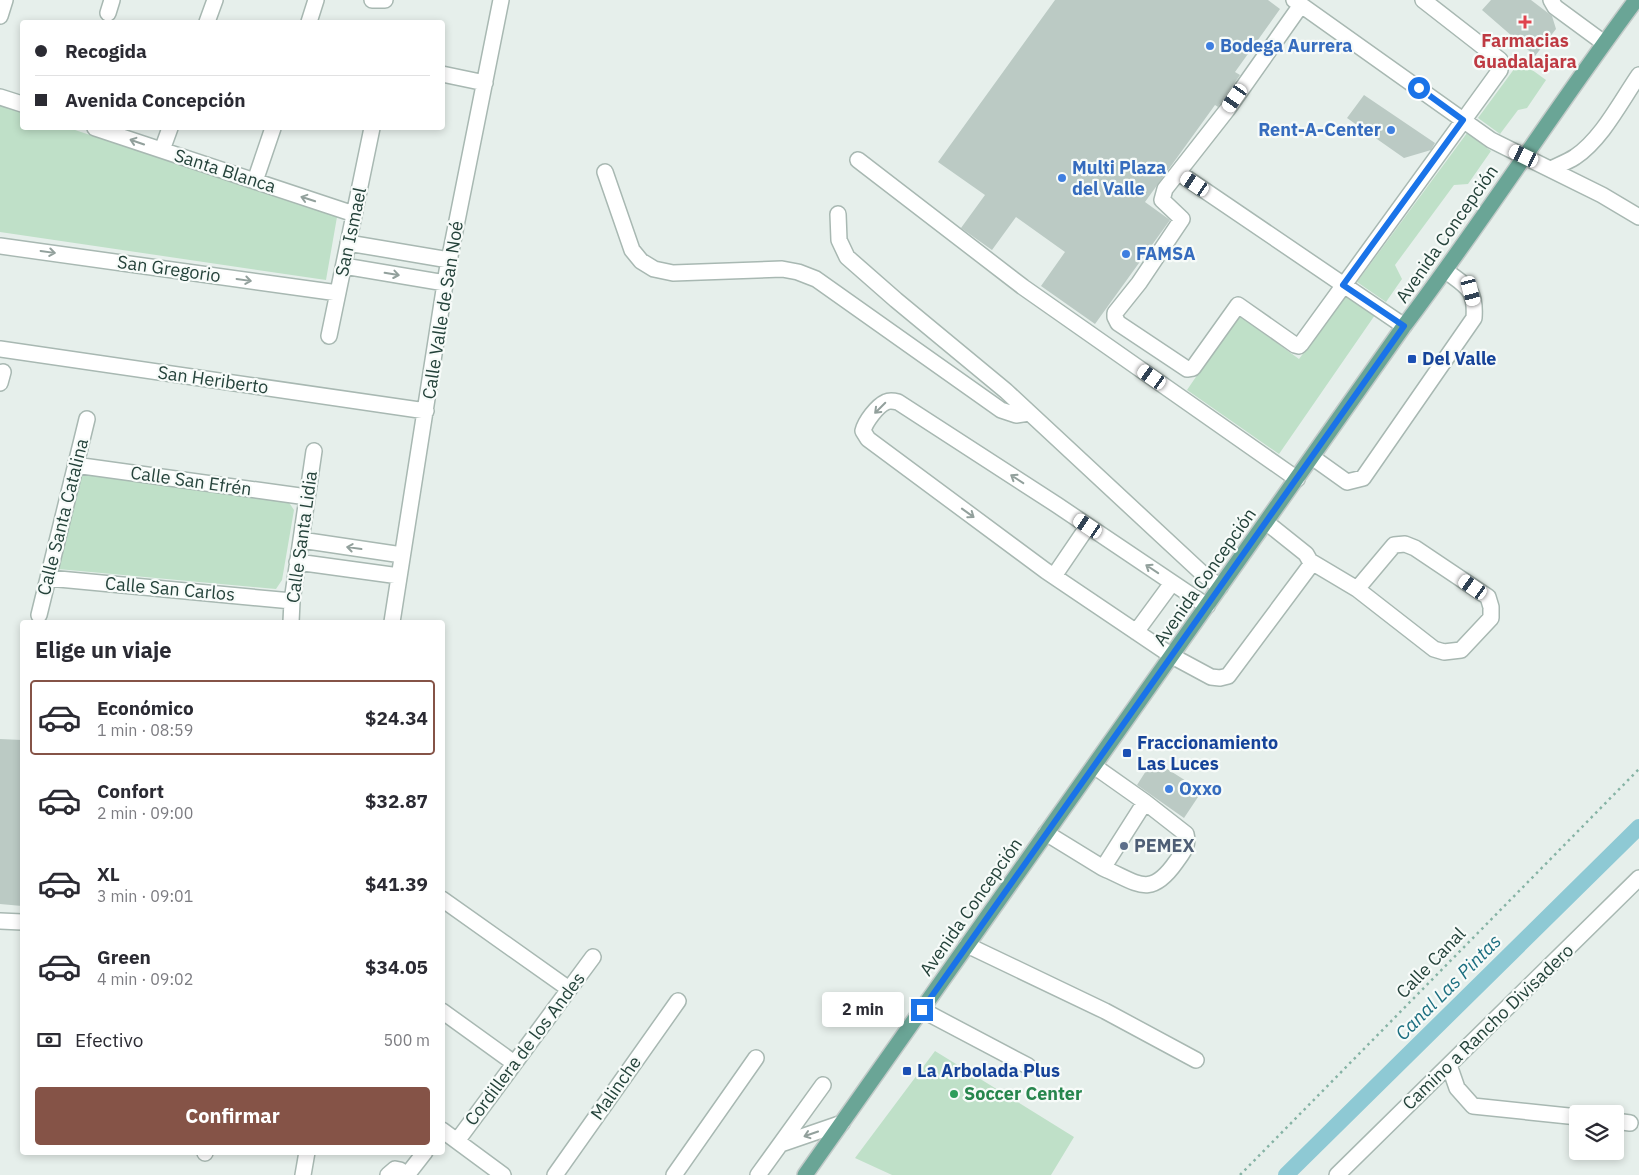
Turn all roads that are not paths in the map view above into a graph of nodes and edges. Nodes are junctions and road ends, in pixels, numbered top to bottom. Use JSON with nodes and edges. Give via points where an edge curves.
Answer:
{"nodes":[{"id":1,"x":5,"y":0,"type":"edge"},
{"id":2,"x":215,"y":0,"type":"edge"},
{"id":3,"x":316,"y":0,"type":"edge"},
{"id":4,"x":372,"y":0,"type":"edge"},
{"id":5,"x":385,"y":0,"type":"edge"},
{"id":6,"x":501,"y":0,"type":"edge"},
{"id":7,"x":1423,"y":0,"type":"edge"},
{"id":8,"x":1551,"y":0,"type":"edge"},
{"id":9,"x":1624,"y":0,"type":"edge"},
{"id":10,"x":1636,"y":0,"type":"edge"},
{"id":11,"x":1297,"y":2,"type":"edge"},
{"id":12,"x":0,"y":16,"type":"edge"},
{"id":13,"x":1623,"y":17,"type":"junction"},
{"id":14,"x":208,"y":20,"type":"edge"},
{"id":15,"x":309,"y":20,"type":"edge"},
{"id":16,"x":1604,"y":43,"type":"junction"},
{"id":17,"x":445,"y":75,"type":"edge"},
{"id":18,"x":1639,"y":75,"type":"edge"},
{"id":19,"x":485,"y":83,"type":"junction"},
{"id":20,"x":0,"y":96,"type":"edge"},
{"id":21,"x":20,"y":103,"type":"edge"},
{"id":22,"x":1463,"y":120,"type":"junction"},
{"id":23,"x":101,"y":130,"type":"edge"},
{"id":24,"x":169,"y":130,"type":"edge"},
{"id":25,"x":272,"y":130,"type":"edge"},
{"id":26,"x":372,"y":130,"type":"edge"},
{"id":27,"x":162,"y":150,"type":"junction"},
{"id":28,"x":1524,"y":156,"type":"junction"},
{"id":29,"x":858,"y":160,"type":"dead end"},
{"id":30,"x":1551,"y":169,"type":"junction"},
{"id":31,"x":605,"y":172,"type":"dead end"},
{"id":32,"x":1179,"y":173,"type":"junction"},
{"id":33,"x":255,"y":181,"type":"junction"},
{"id":34,"x":354,"y":214,"type":"junction"},
{"id":35,"x":838,"y":214,"type":"dead end"},
{"id":36,"x":1639,"y":217,"type":"edge"},
{"id":37,"x":348,"y":243,"type":"junction"},
{"id":38,"x":0,"y":246,"type":"edge"},
{"id":39,"x":449,"y":260,"type":"junction"},
{"id":40,"x":344,"y":266,"type":"junction"},
{"id":41,"x":1446,"y":270,"type":"junction"},
{"id":42,"x":445,"y":283,"type":"junction"},
{"id":43,"x":1343,"y":285,"type":"junction"},
{"id":44,"x":338,"y":293,"type":"junction"},
{"id":45,"x":1404,"y":326,"type":"junction"},
{"id":46,"x":329,"y":336,"type":"dead end"},
{"id":47,"x":0,"y":349,"type":"edge"},
{"id":48,"x":426,"y":411,"type":"junction"},
{"id":49,"x":1029,"y":413,"type":"junction"},
{"id":50,"x":87,"y":419,"type":"dead end"},
{"id":51,"x":314,"y":451,"type":"dead end"},
{"id":52,"x":1312,"y":457,"type":"junction"},
{"id":53,"x":75,"y":465,"type":"junction"},
{"id":54,"x":1297,"y":478,"type":"junction"},
{"id":55,"x":307,"y":497,"type":"junction"},
{"id":56,"x":1266,"y":522,"type":"junction"},
{"id":57,"x":1088,"y":526,"type":"junction"},
{"id":58,"x":301,"y":540,"type":"junction"},
{"id":59,"x":402,"y":555,"type":"junction"},
{"id":60,"x":1310,"y":561,"type":"junction"},
{"id":61,"x":297,"y":562,"type":"junction"},
{"id":62,"x":399,"y":576,"type":"junction"},
{"id":63,"x":1054,"y":576,"type":"junction"},
{"id":64,"x":48,"y":578,"type":"junction"},
{"id":65,"x":1172,"y":583,"type":"junction"},
{"id":66,"x":1220,"y":587,"type":"junction"},
{"id":67,"x":1357,"y":590,"type":"junction"},
{"id":68,"x":292,"y":601,"type":"junction"},
{"id":69,"x":1206,"y":606,"type":"junction"},
{"id":70,"x":39,"y":615,"type":"dead end"},
{"id":71,"x":291,"y":620,"type":"edge"},
{"id":72,"x":392,"y":620,"type":"edge"},
{"id":73,"x":1136,"y":632,"type":"junction"},
{"id":74,"x":1172,"y":656,"type":"junction"},
{"id":75,"x":1094,"y":766,"type":"junction"},
{"id":76,"x":1145,"y":802,"type":"junction"},
{"id":77,"x":1046,"y":833,"type":"junction"},
{"id":78,"x":1103,"y":868,"type":"junction"},
{"id":79,"x":1639,"y":878,"type":"edge"},
{"id":80,"x":445,"y":901,"type":"edge"},
{"id":81,"x":0,"y":921,"type":"edge"},
{"id":82,"x":20,"y":922,"type":"edge"},
{"id":83,"x":967,"y":945,"type":"junction"},
{"id":84,"x":593,"y":957,"type":"dead end"},
{"id":85,"x":569,"y":989,"type":"junction"},
{"id":86,"x":678,"y":1001,"type":"dead end"},
{"id":87,"x":922,"y":1010,"type":"junction"},
{"id":88,"x":445,"y":1013,"type":"edge"},
{"id":89,"x":756,"y":1058,"type":"dead end"},
{"id":90,"x":1196,"y":1060,"type":"dead end"},
{"id":91,"x":514,"y":1062,"type":"junction"},
{"id":92,"x":1449,"y":1065,"type":"junction"},
{"id":93,"x":1028,"y":1066,"type":"dead end"},
{"id":94,"x":823,"y":1085,"type":"dead end"},
{"id":95,"x":1569,"y":1116,"type":"edge"},
{"id":96,"x":842,"y":1123,"type":"junction"},
{"id":97,"x":1624,"y":1123,"type":"edge"},
{"id":98,"x":1630,"y":1123,"type":"dead end"},
{"id":99,"x":445,"y":1132,"type":"edge"},
{"id":100,"x":456,"y":1140,"type":"junction"},
{"id":101,"x":781,"y":1144,"type":"junction"},
{"id":102,"x":306,"y":1155,"type":"edge"},
{"id":103,"x":423,"y":1155,"type":"edge"},
{"id":104,"x":303,"y":1175,"type":"edge"},
{"id":105,"x":388,"y":1175,"type":"edge"},
{"id":106,"x":407,"y":1175,"type":"edge"},
{"id":107,"x":503,"y":1175,"type":"edge"},
{"id":108,"x":555,"y":1175,"type":"edge"},
{"id":109,"x":674,"y":1175,"type":"edge"},
{"id":110,"x":758,"y":1175,"type":"edge"},
{"id":111,"x":805,"y":1175,"type":"edge"},
{"id":112,"x":1336,"y":1175,"type":"edge"}],
"edges":[{"from":1,"to":12,"type":"street"},
{"from":2,"to":14,"type":"street"},
{"from":3,"to":15,"type":"street"},
{"from":4,"to":5,"type":"street"},
{"from":6,"to":19,"type":"street","name":"Calle Valle de San Noé"},
{"from":7,"to":22,"type":"street","via":[[1500,60],[1500,70]]},
{"from":8,"to":16,"type":"street","via":[[1554,7]]},
{"from":9,"to":13,"type":"street"},
{"from":10,"to":13,"type":"main road","name":"Avenida Concepción"},
{"from":11,"to":22,"type":"street"},
{"from":11,"to":32,"type":"street","via":[[1227,110]]},
{"from":13,"to":16,"type":"main road","name":"Avenida Concepción"},
{"from":16,"to":28,"type":"main road","name":"Avenida Concepción"},
{"from":17,"to":19,"type":"street"},
{"from":18,"to":30,"type":"street","via":[[1606,125],[1588,145],[1576,156]]},
{"from":19,"to":39,"type":"street","name":"Calle Valle de San Noé"},
{"from":20,"to":21,"type":"street"},
{"from":22,"to":28,"type":"street","via":[[1491,140]]},
{"from":22,"to":43,"type":"street"},
{"from":27,"to":23,"type":"street","name":"Santa Blanca","one_way":true},
{"from":24,"to":27,"type":"street"},
{"from":25,"to":33,"type":"street"},
{"from":26,"to":34,"type":"street","name":"San Ismael"},
{"from":27,"to":33,"type":"street","name":"Santa Blanca"},
{"from":28,"to":30,"type":"street"},
{"from":28,"to":41,"type":"main road","name":"Avenida Concepción"},
{"from":29,"to":54,"type":"street","via":[[1024,287]]},
{"from":30,"to":36,"type":"street"},
{"from":31,"to":49,"type":"street","via":[[632,250],[654,269],[672,273],[798,272],[816,279],[1000,410],[1016,415]]},
{"from":32,"to":43,"type":"street"},
{"from":32,"to":43,"type":"street","via":[[1162,196],[1164,203],[1182,219],[1115,317],[1118,323],[1185,369],[1193,368],[1238,306],[1298,346]]},
{"from":34,"to":33,"type":"street","name":"Santa Blanca","one_way":true},
{"from":34,"to":37,"type":"street","name":"San Ismael"},
{"from":35,"to":49,"type":"street","via":[[839,240],[847,256]]},
{"from":37,"to":39,"type":"street"},
{"from":37,"to":40,"type":"street","name":"San Ismael"},
{"from":38,"to":44,"type":"street","name":"San Gregorio","one_way":true},
{"from":39,"to":42,"type":"street","name":"Calle Valle de San Noé"},
{"from":40,"to":42,"type":"street","one_way":true},
{"from":40,"to":44,"type":"street","name":"San Ismael"},
{"from":41,"to":45,"type":"main road","name":"Avenida Concepción"},
{"from":41,"to":52,"type":"street","via":[[1471,291],[1475,304],[1474,318],[1363,478],[1347,482]]},
{"from":42,"to":48,"type":"street","name":"Calle Valle de San Noé"},
{"from":43,"to":45,"type":"street"},
{"from":44,"to":46,"type":"street","name":"San Ismael"},
{"from":45,"to":52,"type":"main road","name":"Avenida Concepción"},
{"from":47,"to":48,"type":"street","name":"San Heriberto"},
{"from":48,"to":59,"type":"street","name":"Calle Valle de San Noé"},
{"from":49,"to":66,"type":"street"},
{"from":50,"to":53,"type":"street","name":"Calle Santa Catalina"},
{"from":51,"to":55,"type":"street","name":"Calle Santa Lidia"},
{"from":52,"to":54,"type":"main road","name":"Avenida Concepción"},
{"from":53,"to":55,"type":"street","name":"Calle San Efrén"},
{"from":53,"to":64,"type":"street","name":"Calle Santa Catalina"},
{"from":54,"to":56,"type":"main road","name":"Avenida Concepción"},
{"from":55,"to":58,"type":"street","name":"Calle Santa Lidia"},
{"from":56,"to":60,"type":"street","via":[[1306,554]]},
{"from":56,"to":66,"type":"main road","name":"Avenida Concepción"},
{"from":57,"to":63,"type":"street"},
{"from":57,"to":63,"type":"street","one_way":true,"via":[[898,402],[882,404],[865,425],[863,431],[868,439]]},
{"from":65,"to":57,"type":"street","one_way":true},
{"from":59,"to":58,"type":"street","one_way":true},
{"from":58,"to":61,"type":"street","name":"Calle Santa Lidia"},
{"from":59,"to":62,"type":"street","name":"Calle Valle de San Noé"},
{"from":60,"to":67,"type":"street"},
{"from":60,"to":74,"type":"street","via":[[1309,570],[1228,676],[1211,676]]},
{"from":61,"to":62,"type":"street"},
{"from":61,"to":68,"type":"street","name":"Calle Santa Lidia"},
{"from":62,"to":72,"type":"street","name":"Calle Valle de San Noé"},
{"from":63,"to":73,"type":"street"},
{"from":64,"to":68,"type":"street","name":"Calle San Carlos"},
{"from":64,"to":70,"type":"street","name":"Calle Santa Catalina"},
{"from":65,"to":69,"type":"street"},
{"from":65,"to":73,"type":"street"},
{"from":66,"to":69,"type":"main road","name":"Avenida Concepción"},
{"from":67,"to":67,"type":"street","via":[[1434,649],[1444,652],[1461,650],[1491,618],[1488,597],[1405,544],[1394,545]]},
{"from":68,"to":71,"type":"street","name":"Calle Santa Lidia"},
{"from":69,"to":74,"type":"main road","name":"Avenida Concepción"},
{"from":73,"to":74,"type":"street"},
{"from":74,"to":75,"type":"main road","name":"Avenida Concepción"},
{"from":75,"to":76,"type":"street"},
{"from":75,"to":77,"type":"main road","name":"Avenida Concepción"},
{"from":76,"to":78,"type":"street"},
{"from":76,"to":78,"type":"street","via":[[1186,834],[1186,848],[1167,876],[1155,884],[1144,885]]},
{"from":77,"to":78,"type":"street"},
{"from":77,"to":83,"type":"main road","name":"Avenida Concepción"},
{"from":79,"to":92,"type":"street","name":"Camino a Rancho Divisadero"},
{"from":80,"to":85,"type":"street"},
{"from":81,"to":82,"type":"street"},
{"from":83,"to":87,"type":"main road","name":"Avenida Concepción"},
{"from":83,"to":90,"type":"street","via":[[1106,1011]]},
{"from":84,"to":85,"type":"street","name":"Cordillera de los Andes"},
{"from":85,"to":91,"type":"street","name":"Cordillera de los Andes"},
{"from":86,"to":108,"type":"street","name":"Malinche"},
{"from":87,"to":93,"type":"street"},
{"from":87,"to":96,"type":"main road","name":"Avenida Concepción"},
{"from":88,"to":91,"type":"street"},
{"from":89,"to":109,"type":"street"},
{"from":91,"to":100,"type":"street","name":"Cordillera de los Andes"},
{"from":92,"to":95,"type":"street","via":[[1457,1088],[1472,1106]]},
{"from":92,"to":112,"type":"street","name":"Camino a Rancho Divisadero"},
{"from":94,"to":101,"type":"street"},
{"from":96,"to":101,"type":"street","one_way":true},
{"from":96,"to":111,"type":"main road","name":"Avenida Concepción"},
{"from":97,"to":98,"type":"street"},
{"from":99,"to":100,"type":"street"},
{"from":100,"to":107,"type":"street"},
{"from":101,"to":110,"type":"street"},
{"from":102,"to":104,"type":"street"},
{"from":103,"to":106,"type":"street"},
{"from":105,"to":106,"type":"street","via":[[395,1169]]}]}
